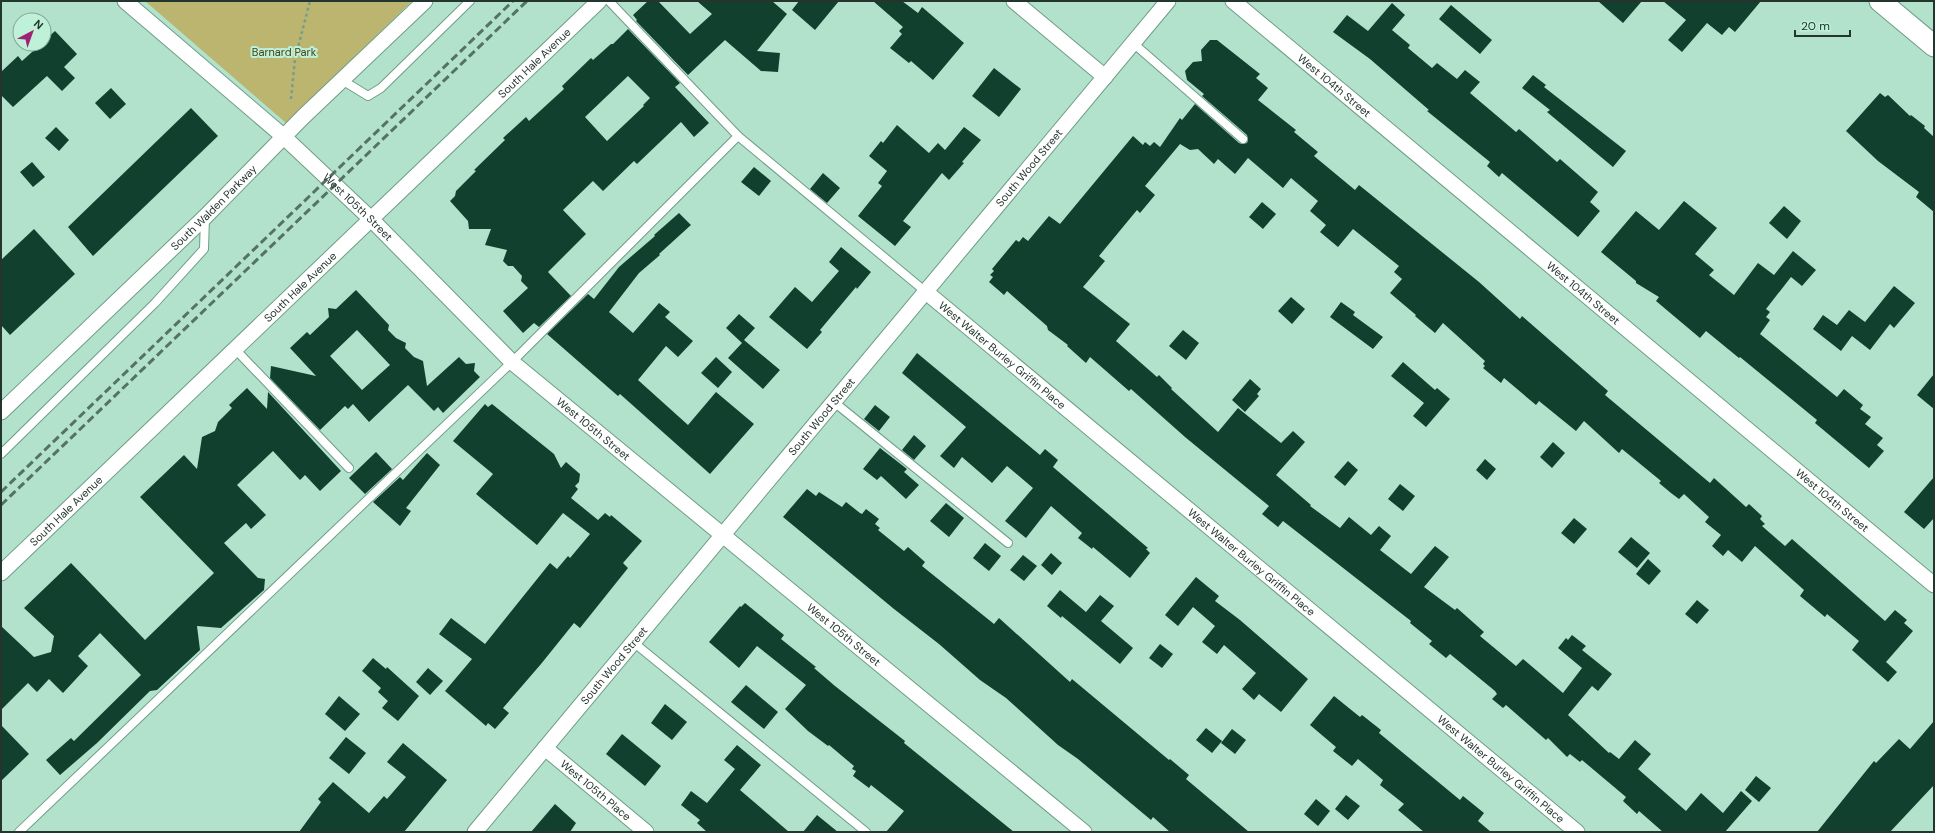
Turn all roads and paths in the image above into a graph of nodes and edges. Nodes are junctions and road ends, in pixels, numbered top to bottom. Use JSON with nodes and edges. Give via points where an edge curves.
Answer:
{"nodes":[{"id":1,"x":125,"y":1,"type":"edge"},
{"id":2,"x":310,"y":1,"type":"edge"},
{"id":3,"x":425,"y":1,"type":"edge"},
{"id":4,"x":470,"y":1,"type":"edge"},
{"id":5,"x":599,"y":1,"type":"edge"},
{"id":6,"x":609,"y":1,"type":"edge"},
{"id":7,"x":1014,"y":1,"type":"edge"},
{"id":8,"x":1168,"y":1,"type":"edge"},
{"id":9,"x":1233,"y":1,"type":"edge"},
{"id":10,"x":1880,"y":1,"type":"edge"},
{"id":11,"x":1133,"y":43,"type":"junction"},
{"id":12,"x":1934,"y":46,"type":"edge"},
{"id":13,"x":1105,"y":77,"type":"junction"},
{"id":14,"x":342,"y":80,"type":"junction"},
{"id":15,"x":291,"y":99,"type":"dead end"},
{"id":16,"x":283,"y":136,"type":"junction"},
{"id":17,"x":738,"y":136,"type":"junction"},
{"id":18,"x":1243,"y":139,"type":"dead end"},
{"id":19,"x":205,"y":217,"type":"junction"},
{"id":20,"x":371,"y":219,"type":"junction"},
{"id":21,"x":926,"y":292,"type":"junction"},
{"id":22,"x":235,"y":350,"type":"junction"},
{"id":23,"x":512,"y":362,"type":"junction"},
{"id":24,"x":834,"y":402,"type":"junction"},
{"id":25,"x":1,"y":412,"type":"edge"},
{"id":26,"x":1,"y":454,"type":"edge"},
{"id":27,"x":349,"y":468,"type":"dead end"},
{"id":28,"x":722,"y":535,"type":"junction"},
{"id":29,"x":1008,"y":543,"type":"dead end"},
{"id":30,"x":1,"y":573,"type":"edge"},
{"id":31,"x":1934,"y":585,"type":"edge"},
{"id":32,"x":633,"y":642,"type":"junction"},
{"id":33,"x":544,"y":748,"type":"junction"},
{"id":34,"x":19,"y":832,"type":"edge"},
{"id":35,"x":475,"y":832,"type":"edge"},
{"id":36,"x":646,"y":832,"type":"edge"},
{"id":37,"x":866,"y":832,"type":"edge"},
{"id":38,"x":1084,"y":832,"type":"edge"},
{"id":39,"x":1577,"y":832,"type":"edge"}],
"edges":[{"from":1,"to":16,"type":"street","name":"West 105th Street"},
{"from":2,"to":15,"type":"path","via":[[295,59]]},
{"from":3,"to":14,"type":"street","name":"South Walden Parkway"},
{"from":4,"to":14,"type":"lane","via":[[380,88],[368,96]]},
{"from":5,"to":20,"type":"street","name":"South Hale Avenue"},
{"from":6,"to":17,"type":"lane"},
{"from":7,"to":13,"type":"street"},
{"from":8,"to":11,"type":"street","name":"South Wood Street"},
{"from":9,"to":31,"type":"street","name":"West 104th Street"},
{"from":10,"to":12,"type":"main road"},
{"from":11,"to":13,"type":"street","name":"South Wood Street"},
{"from":11,"to":18,"type":"lane"},
{"from":13,"to":21,"type":"street","name":"South Wood Street"},
{"from":14,"to":16,"type":"street","name":"South Walden Parkway"},
{"from":16,"to":19,"type":"street","name":"South Walden Parkway"},
{"from":16,"to":20,"type":"street","name":"West 105th Street"},
{"from":17,"to":21,"type":"lane"},
{"from":17,"to":23,"type":"lane"},
{"from":19,"to":25,"type":"street","name":"South Walden Parkway"},
{"from":19,"to":26,"type":"lane","via":[[204,249],[155,304]]},
{"from":20,"to":22,"type":"street","name":"South Hale Avenue"},
{"from":20,"to":23,"type":"street","name":"West 105th Street"},
{"from":21,"to":24,"type":"street","name":"South Wood Street"},
{"from":21,"to":39,"type":"street","name":"West Walter Burley Griffin Place"},
{"from":22,"to":27,"type":"lane"},
{"from":22,"to":30,"type":"street","name":"South Hale Avenue"},
{"from":23,"to":28,"type":"street","name":"West 105th Street"},
{"from":23,"to":34,"type":"lane"},
{"from":24,"to":28,"type":"street","name":"South Wood Street"},
{"from":24,"to":29,"type":"lane"},
{"from":28,"to":32,"type":"street","name":"South Wood Street"},
{"from":28,"to":38,"type":"street","name":"West 105th Street"},
{"from":32,"to":33,"type":"street","name":"South Wood Street"},
{"from":32,"to":37,"type":"lane"},
{"from":33,"to":35,"type":"street","name":"South Wood Street"},
{"from":33,"to":36,"type":"street","name":"West 105th Place"}]}
